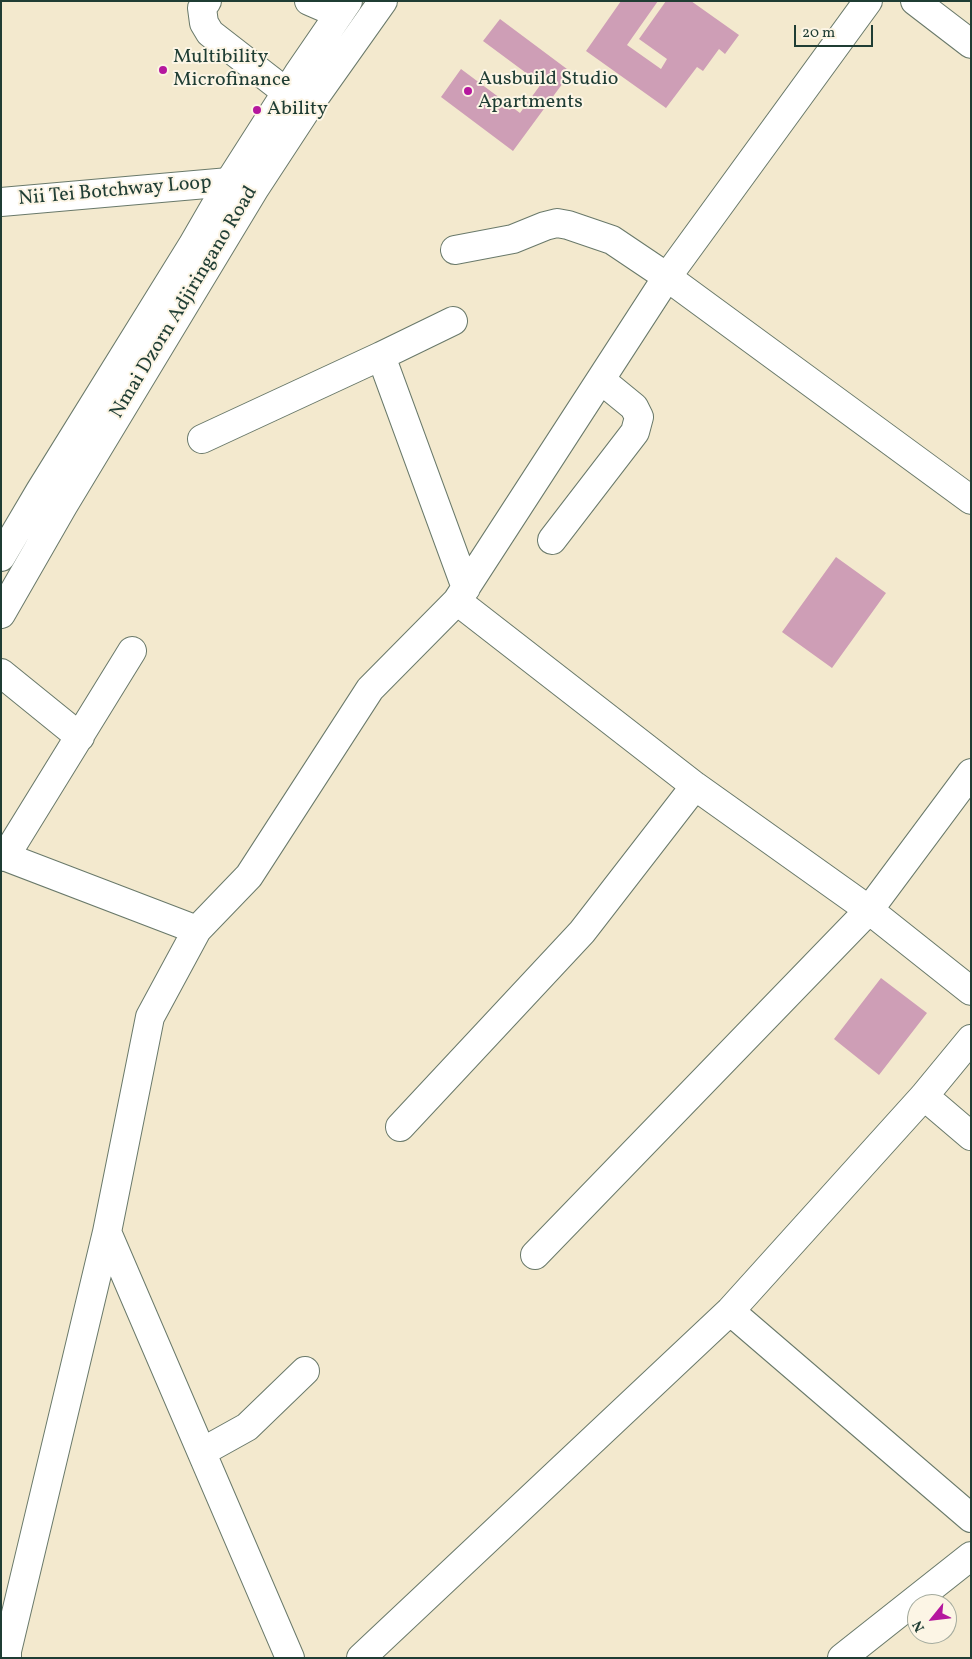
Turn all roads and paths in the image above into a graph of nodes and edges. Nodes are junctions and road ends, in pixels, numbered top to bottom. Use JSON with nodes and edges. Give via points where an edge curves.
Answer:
{"nodes":[{"id":1,"x":207,"y":1,"type":"edge"},
{"id":2,"x":309,"y":1,"type":"edge"},
{"id":3,"x":383,"y":1,"type":"edge"},
{"id":4,"x":868,"y":1,"type":"edge"},
{"id":5,"x":916,"y":1,"type":"edge"},
{"id":6,"x":344,"y":8,"type":"edge"},
{"id":7,"x":971,"y":44,"type":"edge"},
{"id":8,"x":286,"y":92,"type":"junction"},
{"id":9,"x":229,"y":182,"type":"junction"},
{"id":10,"x":1,"y":202,"type":"edge"},
{"id":11,"x":455,"y":250,"type":"dead end"},
{"id":12,"x":667,"y":278,"type":"junction"},
{"id":13,"x":453,"y":321,"type":"dead end"},
{"id":14,"x":381,"y":356,"type":"junction"},
{"id":15,"x":601,"y":380,"type":"junction"},
{"id":16,"x":202,"y":438,"type":"dead end"},
{"id":17,"x":40,"y":491,"type":"junction"},
{"id":18,"x":971,"y":500,"type":"edge"},
{"id":19,"x":63,"y":506,"type":"junction"},
{"id":20,"x":552,"y":540,"type":"dead end"},
{"id":21,"x":1,"y":557,"type":"edge"},
{"id":22,"x":461,"y":594,"type":"junction"},
{"id":23,"x":1,"y":614,"type":"edge"},
{"id":24,"x":132,"y":651,"type":"dead end"},
{"id":25,"x":1,"y":673,"type":"edge"},
{"id":26,"x":80,"y":737,"type":"junction"},
{"id":27,"x":971,"y":773,"type":"edge"},
{"id":28,"x":695,"y":786,"type":"junction"},
{"id":29,"x":3,"y":856,"type":"edge"},
{"id":30,"x":869,"y":910,"type":"junction"},
{"id":31,"x":197,"y":930,"type":"junction"},
{"id":32,"x":971,"y":991,"type":"edge"},
{"id":33,"x":971,"y":1039,"type":"edge"},
{"id":34,"x":924,"y":1096,"type":"junction"},
{"id":35,"x":400,"y":1126,"type":"dead end"},
{"id":36,"x":971,"y":1136,"type":"edge"},
{"id":37,"x":108,"y":1232,"type":"junction"},
{"id":38,"x":535,"y":1255,"type":"dead end"},
{"id":39,"x":730,"y":1311,"type":"junction"},
{"id":40,"x":305,"y":1371,"type":"dead end"},
{"id":41,"x":202,"y":1452,"type":"junction"},
{"id":42,"x":971,"y":1518,"type":"edge"},
{"id":43,"x":971,"y":1556,"type":"edge"},
{"id":44,"x":7,"y":1658,"type":"edge"},
{"id":45,"x":290,"y":1658,"type":"edge"},
{"id":46,"x":361,"y":1658,"type":"edge"},
{"id":47,"x":842,"y":1658,"type":"edge"}],
"edges":[{"from":1,"to":8,"type":"street","via":[[202,8],[204,23],[210,33]]},
{"from":2,"to":6,"type":"street"},
{"from":3,"to":19,"type":"street","name":"Nmai Dzorn Adjiringano Road","via":[[255,188]]},
{"from":4,"to":12,"type":"street"},
{"from":5,"to":7,"type":"street"},
{"from":6,"to":8,"type":"street","name":"Nmai Dzorn Adjiringano Road"},
{"from":8,"to":9,"type":"street","name":"Nmai Dzorn Adjiringano Road"},
{"from":9,"to":10,"type":"street","name":"Nii Tei Botchway Loop"},
{"from":9,"to":17,"type":"street","name":"Nmai Dzorn Adjiringano Road"},
{"from":11,"to":12,"type":"street","via":[[513,239],[557,223],[612,240]]},
{"from":12,"to":15,"type":"street"},
{"from":12,"to":18,"type":"street"},
{"from":13,"to":14,"type":"street"},
{"from":14,"to":16,"type":"street"},
{"from":14,"to":22,"type":"street"},
{"from":15,"to":20,"type":"street","via":[[634,407],[639,417],[635,432]]},
{"from":15,"to":22,"type":"street"},
{"from":17,"to":19,"type":"street"},
{"from":17,"to":21,"type":"street","name":"Nmai Dzorn Adjiringano Road"},
{"from":19,"to":23,"type":"street","name":"Nmai Dzorn Adjiringano Road"},
{"from":22,"to":28,"type":"street"},
{"from":22,"to":31,"type":"street","via":[[370,689],[248,876]]},
{"from":24,"to":26,"type":"street"},
{"from":25,"to":26,"type":"street"},
{"from":26,"to":29,"type":"street"},
{"from":27,"to":30,"type":"street"},
{"from":28,"to":30,"type":"street"},
{"from":28,"to":35,"type":"street","via":[[582,932]]},
{"from":29,"to":31,"type":"street"},
{"from":30,"to":32,"type":"street"},
{"from":30,"to":38,"type":"street"},
{"from":31,"to":37,"type":"street","via":[[150,1017]]},
{"from":33,"to":34,"type":"street"},
{"from":34,"to":36,"type":"street"},
{"from":34,"to":39,"type":"street"},
{"from":37,"to":41,"type":"street"},
{"from":37,"to":44,"type":"street"},
{"from":39,"to":42,"type":"street"},
{"from":39,"to":46,"type":"street"},
{"from":40,"to":41,"type":"street","via":[[247,1427]]},
{"from":41,"to":45,"type":"street"},
{"from":43,"to":47,"type":"street"}]}
